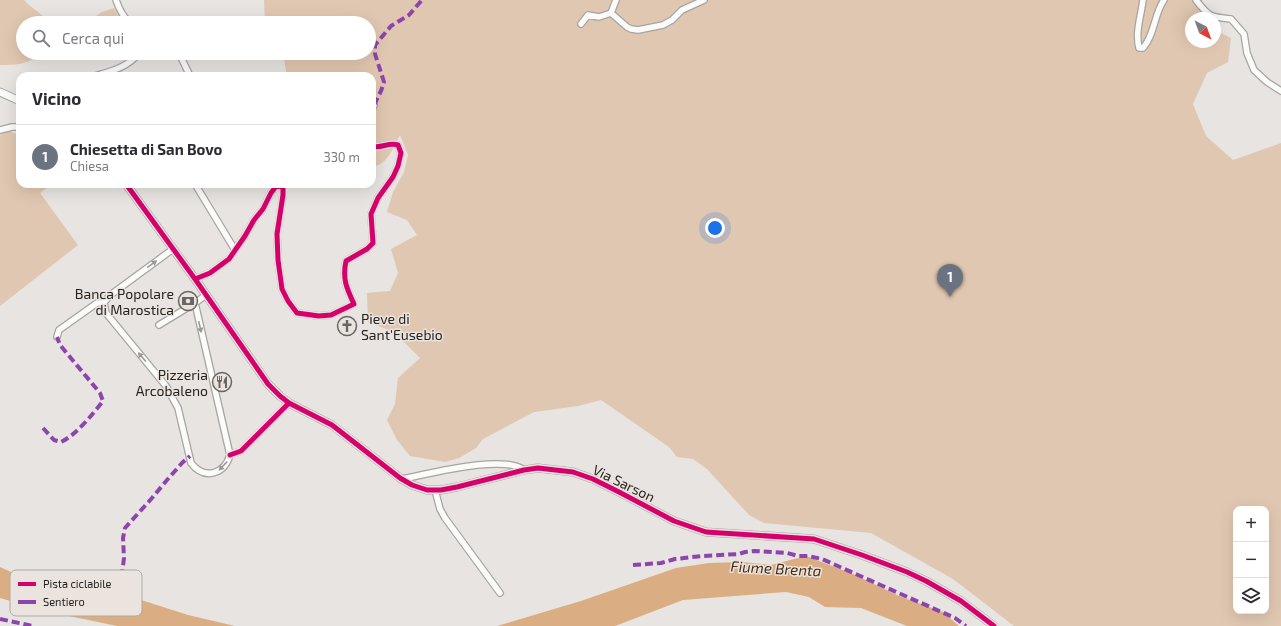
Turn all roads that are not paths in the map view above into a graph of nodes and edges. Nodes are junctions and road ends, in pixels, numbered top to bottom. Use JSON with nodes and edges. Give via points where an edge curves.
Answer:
{"nodes":[{"id":1,"x":116,"y":0,"type":"edge"},
{"id":2,"x":616,"y":0,"type":"edge"},
{"id":3,"x":704,"y":0,"type":"edge"},
{"id":4,"x":1143,"y":0,"type":"edge"},
{"id":5,"x":1164,"y":0,"type":"edge"},
{"id":6,"x":1196,"y":0,"type":"edge"},
{"id":7,"x":611,"y":13,"type":"junction"},
{"id":8,"x":124,"y":16,"type":"edge"},
{"id":9,"x":581,"y":24,"type":"dead end"},
{"id":10,"x":133,"y":60,"type":"edge"},
{"id":11,"x":182,"y":60,"type":"edge"},
{"id":12,"x":107,"y":72,"type":"edge"},
{"id":13,"x":188,"y":72,"type":"edge"},
{"id":14,"x":1281,"y":91,"type":"edge"},
{"id":15,"x":0,"y":92,"type":"edge"},
{"id":16,"x":8,"y":95,"type":"junction"},
{"id":17,"x":16,"y":96,"type":"edge"},
{"id":18,"x":16,"y":99,"type":"edge"},
{"id":19,"x":16,"y":127,"type":"edge"},
{"id":20,"x":0,"y":130,"type":"edge"},
{"id":21,"x":376,"y":147,"type":"edge"},
{"id":22,"x":129,"y":188,"type":"edge"},
{"id":23,"x":197,"y":188,"type":"edge"},
{"id":24,"x":272,"y":188,"type":"edge"},
{"id":25,"x":282,"y":188,"type":"edge"},
{"id":26,"x":173,"y":249,"type":"junction"},
{"id":27,"x":235,"y":250,"type":"junction"},
{"id":28,"x":195,"y":278,"type":"junction"},
{"id":29,"x":206,"y":295,"type":"junction"},
{"id":30,"x":104,"y":303,"type":"junction"},
{"id":31,"x":195,"y":303,"type":"junction"},
{"id":32,"x":160,"y":325,"type":"dead end"},
{"id":33,"x":57,"y":337,"type":"dead end"},
{"id":34,"x":289,"y":403,"type":"junction"},
{"id":35,"x":230,"y":455,"type":"junction"},
{"id":36,"x":524,"y":470,"type":"junction"},
{"id":37,"x":402,"y":480,"type":"junction"},
{"id":38,"x":435,"y":490,"type":"junction"},
{"id":39,"x":500,"y":593,"type":"dead end"},
{"id":40,"x":994,"y":626,"type":"edge"}],
"edges":[{"from":1,"to":8,"type":"street"},
{"from":2,"to":7,"type":"street"},
{"from":3,"to":7,"type":"street","via":[[682,10],[663,26],[638,30],[627,27]]},
{"from":4,"to":5,"type":"street","via":[[1137,40],[1139,48],[1146,45]]},
{"from":6,"to":14,"type":"street","via":[[1214,18],[1231,20],[1244,34],[1246,53],[1254,70]]},
{"from":7,"to":9,"type":"street","via":[[599,17],[589,14]]},
{"from":10,"to":12,"type":"street"},
{"from":11,"to":13,"type":"street"},
{"from":15,"to":16,"type":"street"},
{"from":16,"to":17,"type":"street"},
{"from":16,"to":18,"type":"street"},
{"from":19,"to":20,"type":"street"},
{"from":21,"to":25,"type":"street","via":[[392,143],[398,145],[401,153],[398,166],[371,214],[373,243],[346,261],[346,285],[354,304],[331,315],[297,313],[282,289],[277,247]]},
{"from":22,"to":26,"type":"street","name":"Via Sarson"},
{"from":23,"to":27,"type":"street"},
{"from":24,"to":27,"type":"street","via":[[263,209]]},
{"from":26,"to":28,"type":"street","name":"Via Sarson"},
{"from":30,"to":26,"type":"street","one_way":true,"via":[[109,296]]},
{"from":27,"to":28,"type":"street","via":[[219,267]]},
{"from":28,"to":29,"type":"street","name":"Via Sarson"},
{"from":29,"to":31,"type":"street"},
{"from":29,"to":34,"type":"street","name":"Via Sarson","via":[[268,384]]},
{"from":30,"to":33,"type":"street","via":[[97,303],[59,330]]},
{"from":35,"to":30,"type":"street","one_way":true,"via":[[218,471],[210,474],[196,470],[178,408],[166,386],[106,313]]},
{"from":31,"to":32,"type":"street"},
{"from":31,"to":35,"type":"street","one_way":true},
{"from":34,"to":35,"type":"street","via":[[241,451]]},
{"from":34,"to":37,"type":"street","name":"Via Sarson","via":[[332,425]]},
{"from":36,"to":37,"type":"street","via":[[507,464],[484,464]]},
{"from":36,"to":38,"type":"street","name":"Via Sarson","via":[[457,488]]},
{"from":36,"to":40,"type":"street","name":"Via Sarson","via":[[538,468],[573,472],[593,479],[674,521],[706,532],[814,538],[926,581],[960,601]]},
{"from":37,"to":38,"type":"street","name":"Via Sarson","via":[[427,490]]},
{"from":38,"to":39,"type":"street","via":[[440,509]]}]}
